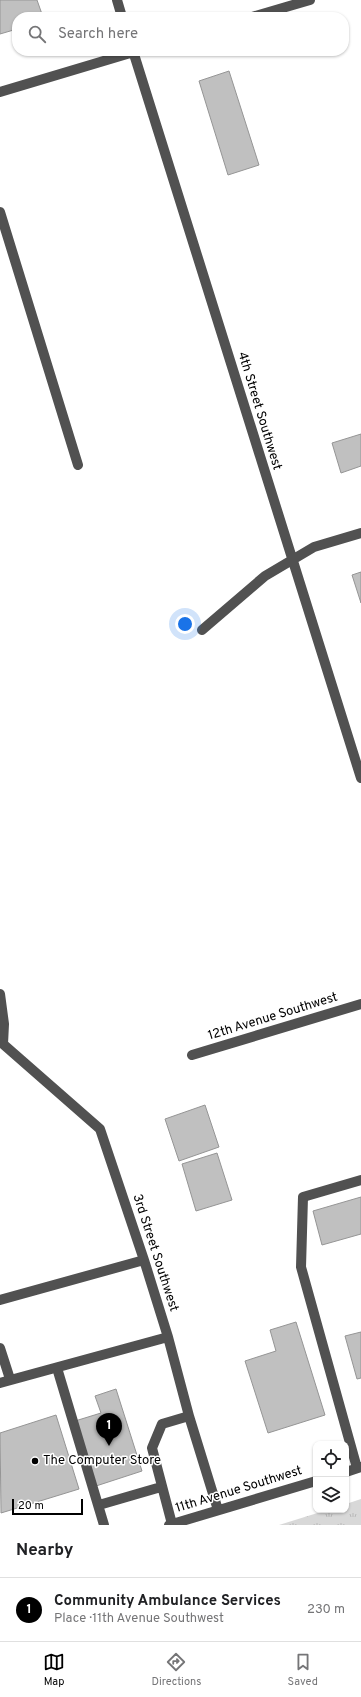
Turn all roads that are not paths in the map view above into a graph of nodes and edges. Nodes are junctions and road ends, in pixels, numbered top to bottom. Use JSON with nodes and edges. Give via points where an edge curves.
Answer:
{"nodes":[{"id":1,"x":117,"y":0,"type":"edge"},
{"id":2,"x":310,"y":0,"type":"edge"},
{"id":3,"x":121,"y":12,"type":"edge"},
{"id":4,"x":269,"y":12,"type":"edge"},
{"id":5,"x":119,"y":56,"type":"edge"},
{"id":6,"x":137,"y":56,"type":"edge"},
{"id":7,"x":0,"y":92,"type":"edge"},
{"id":8,"x":0,"y":212,"type":"edge"},
{"id":9,"x":78,"y":465,"type":"dead end"},
{"id":10,"x":361,"y":533,"type":"edge"},
{"id":11,"x":292,"y":560,"type":"junction"},
{"id":12,"x":202,"y":630,"type":"dead end"},
{"id":13,"x":361,"y":778,"type":"edge"},
{"id":14,"x":0,"y":994,"type":"edge"},
{"id":15,"x":361,"y":1004,"type":"edge"},
{"id":16,"x":2,"y":1044,"type":"edge"},
{"id":17,"x":192,"y":1055,"type":"dead end"},
{"id":18,"x":361,"y":1180,"type":"edge"},
{"id":19,"x":144,"y":1260,"type":"junction"},
{"id":20,"x":0,"y":1300,"type":"edge"},
{"id":21,"x":168,"y":1337,"type":"junction"},
{"id":22,"x":0,"y":1348,"type":"edge"},
{"id":23,"x":57,"y":1368,"type":"junction"},
{"id":24,"x":10,"y":1379,"type":"junction"},
{"id":25,"x":0,"y":1383,"type":"edge"},
{"id":26,"x":189,"y":1416,"type":"junction"},
{"id":27,"x":359,"y":1468,"type":"edge"},
{"id":28,"x":349,"y":1471,"type":"edge"},
{"id":29,"x":313,"y":1482,"type":"edge"},
{"id":30,"x":161,"y":1487,"type":"junction"},
{"id":31,"x":99,"y":1505,"type":"junction"},
{"id":32,"x":218,"y":1510,"type":"junction"},
{"id":33,"x":171,"y":1524,"type":"edge"},
{"id":34,"x":104,"y":1525,"type":"edge"}],
"edges":[{"from":1,"to":3,"type":"street"},
{"from":2,"to":4,"type":"street"},
{"from":5,"to":7,"type":"street"},
{"from":6,"to":11,"type":"street","name":"4th Street Southwest"},
{"from":8,"to":9,"type":"street"},
{"from":10,"to":11,"type":"street","via":[[314,547]]},
{"from":11,"to":12,"type":"street","via":[[265,576]]},
{"from":11,"to":13,"type":"street","name":"4th Street Southwest"},
{"from":14,"to":16,"type":"street","via":[[4,1024]]},
{"from":15,"to":17,"type":"street","name":"12th Avenue Southwest"},
{"from":16,"to":19,"type":"street","name":"3rd Street Southwest","via":[[100,1129]]},
{"from":18,"to":27,"type":"street","via":[[303,1197],[301,1267]]},
{"from":19,"to":20,"type":"street"},
{"from":19,"to":21,"type":"street","name":"3rd Street Southwest"},
{"from":21,"to":23,"type":"street"},
{"from":21,"to":26,"type":"street","name":"3rd Street Southwest"},
{"from":22,"to":24,"type":"street"},
{"from":23,"to":24,"type":"street"},
{"from":23,"to":31,"type":"street"},
{"from":24,"to":25,"type":"street"},
{"from":26,"to":30,"type":"street","via":[[162,1424],[152,1448]]},
{"from":26,"to":32,"type":"street","name":"3rd Street Southwest"},
{"from":27,"to":28,"type":"street"},
{"from":29,"to":32,"type":"street","name":"11th Avenue Southwest"},
{"from":30,"to":31,"type":"street"},
{"from":30,"to":33,"type":"street"},
{"from":31,"to":34,"type":"street"},
{"from":32,"to":33,"type":"street","name":"11th Avenue Southwest"}]}
